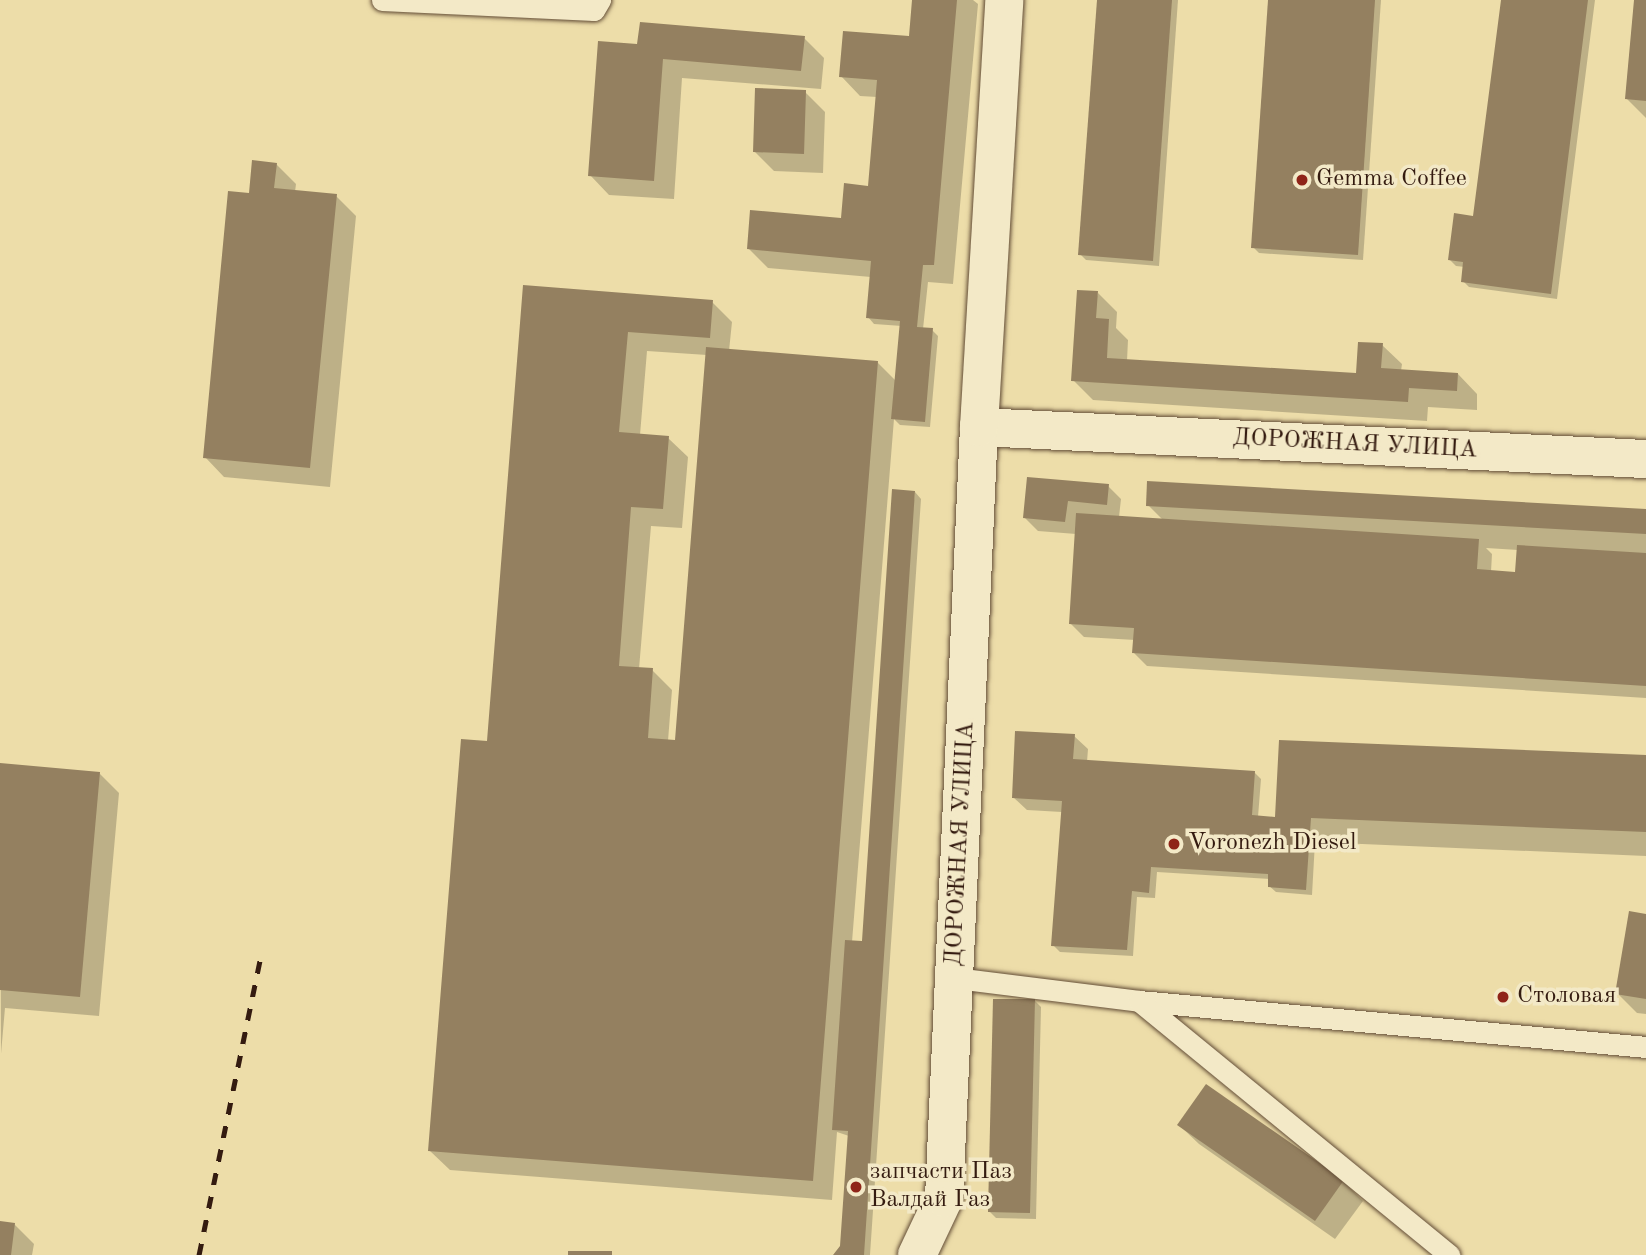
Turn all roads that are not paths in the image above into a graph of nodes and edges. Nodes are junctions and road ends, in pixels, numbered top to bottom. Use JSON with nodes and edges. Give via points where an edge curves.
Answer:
{"nodes":[{"id":1,"x":383,"y":0,"type":"edge"},
{"id":2,"x":600,"y":0,"type":"edge"},
{"id":3,"x":1004,"y":0,"type":"edge"},
{"id":4,"x":979,"y":426,"type":"junction"},
{"id":5,"x":1646,"y":459,"type":"edge"},
{"id":6,"x":955,"y":978,"type":"junction"},
{"id":7,"x":1139,"y":1001,"type":"junction"},
{"id":8,"x":1646,"y":1047,"type":"edge"},
{"id":9,"x":916,"y":1255,"type":"edge"},
{"id":10,"x":1449,"y":1255,"type":"edge"}],
"edges":[{"from":1,"to":2,"type":"lane","via":[[594,9]]},
{"from":3,"to":4,"type":"street","name":"ДОРОЖНАЯ УЛИЦА"},
{"from":4,"to":5,"type":"street","name":"ДОРОЖНАЯ УЛИЦА"},
{"from":4,"to":6,"type":"street","name":"ДОРОЖНАЯ УЛИЦА"},
{"from":6,"to":7,"type":"lane"},
{"from":6,"to":9,"type":"street","name":"ДОРОЖНАЯ УЛИЦА","via":[[944,1198]]},
{"from":7,"to":8,"type":"lane"},
{"from":7,"to":10,"type":"lane"}]}
